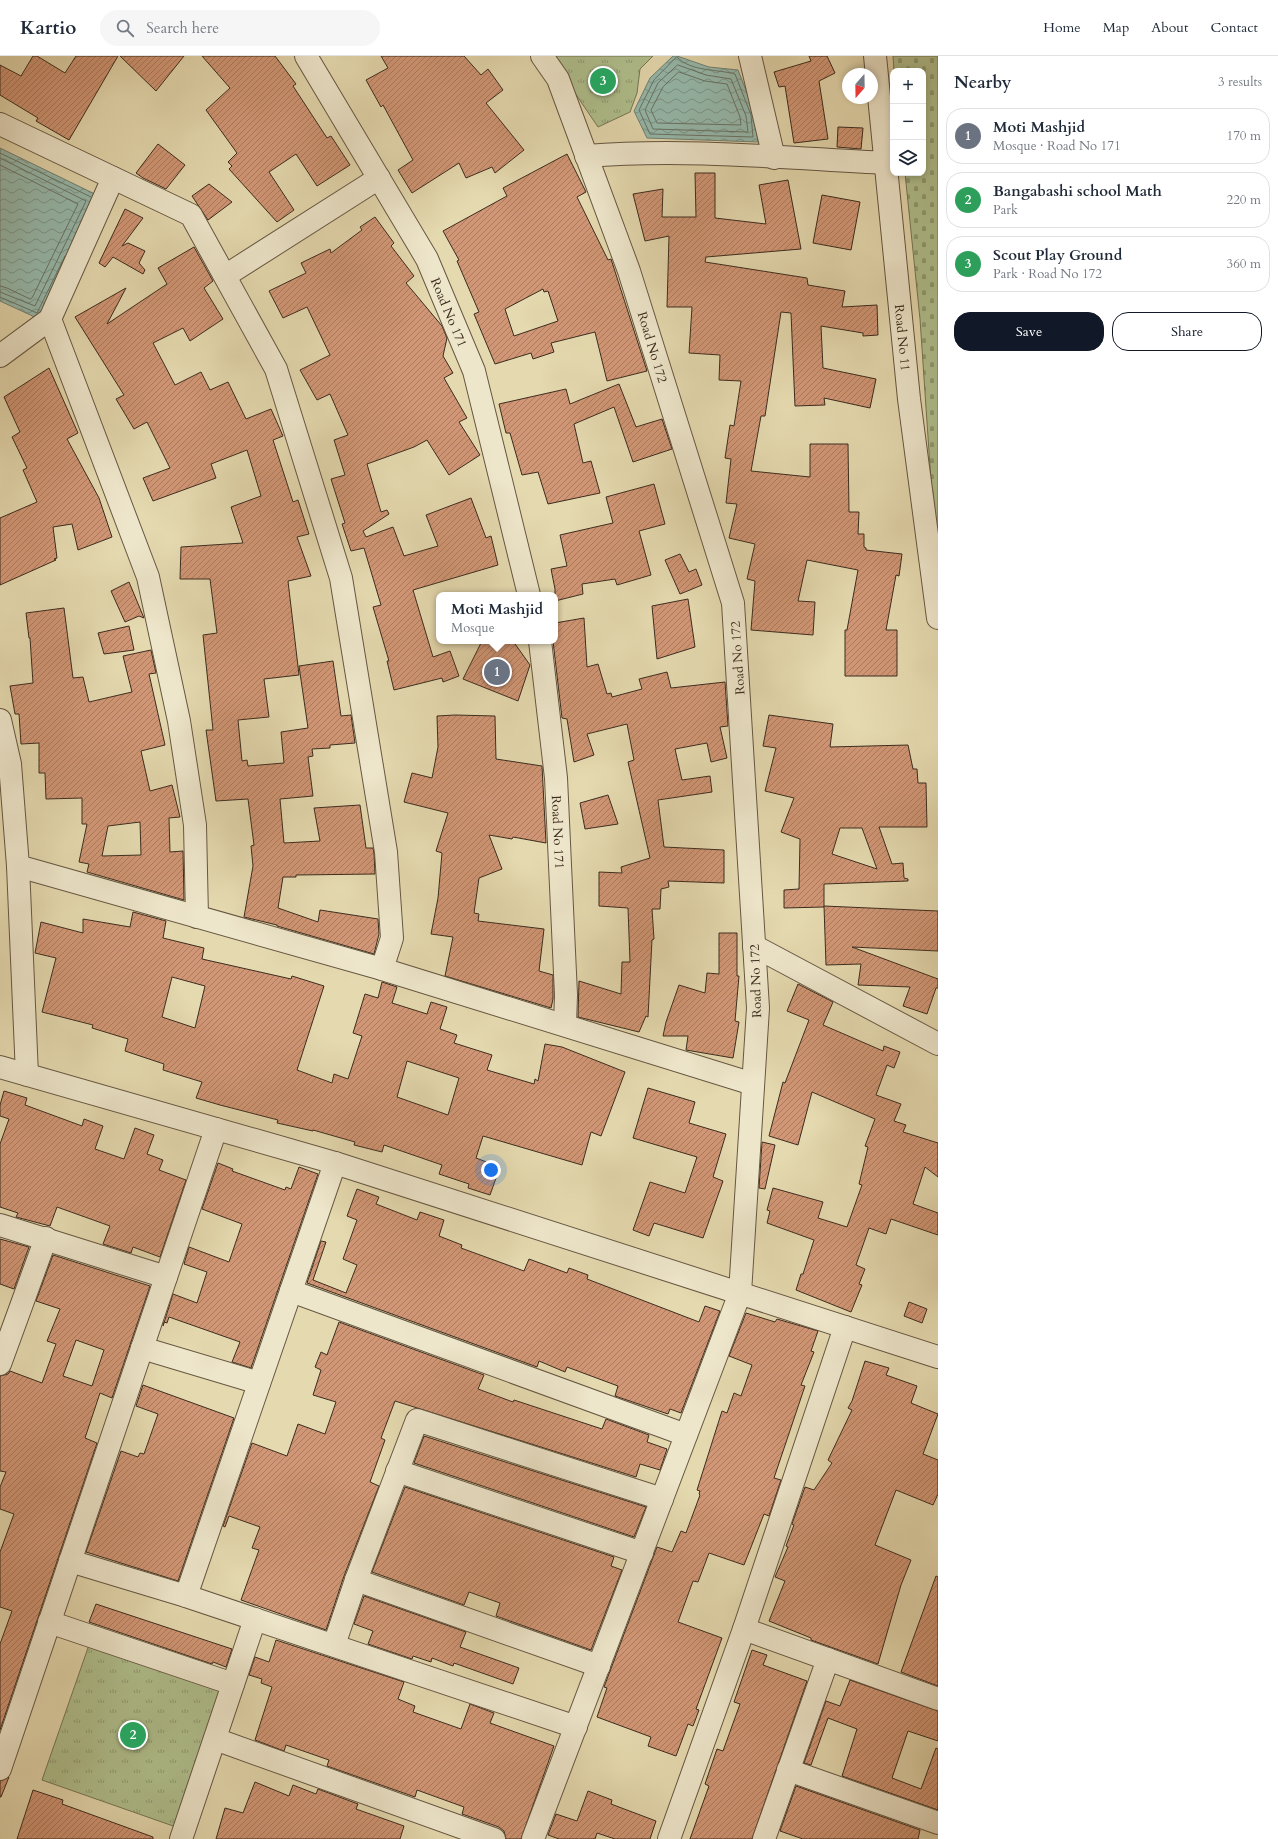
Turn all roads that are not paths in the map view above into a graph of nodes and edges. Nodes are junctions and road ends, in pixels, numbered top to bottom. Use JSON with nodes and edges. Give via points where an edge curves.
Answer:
{"nodes":[{"id":1,"x":306,"y":56,"type":"edge"},
{"id":2,"x":542,"y":56,"type":"edge"},
{"id":3,"x":750,"y":56,"type":"edge"},
{"id":4,"x":875,"y":56,"type":"edge"},
{"id":5,"x":0,"y":124,"type":"edge"},
{"id":6,"x":586,"y":156,"type":"junction"},
{"id":7,"x":774,"y":158,"type":"junction"},
{"id":8,"x":886,"y":163,"type":"junction"},
{"id":9,"x":113,"y":178,"type":"junction"},
{"id":10,"x":379,"y":178,"type":"junction"},
{"id":11,"x":225,"y":276,"type":"junction"},
{"id":12,"x":50,"y":319,"type":"junction"},
{"id":13,"x":0,"y":356,"type":"edge"},
{"id":14,"x":528,"y":592,"type":"edge"},
{"id":15,"x":938,"y":618,"type":"edge"},
{"id":16,"x":540,"y":644,"type":"edge"},
{"id":17,"x":0,"y":720,"type":"edge"},
{"id":18,"x":18,"y":866,"type":"junction"},
{"id":19,"x":196,"y":917,"type":"junction"},
{"id":20,"x":754,"y":946,"type":"junction"},
{"id":21,"x":382,"y":969,"type":"junction"},
{"id":22,"x":566,"y":1025,"type":"junction"},
{"id":23,"x":938,"y":1044,"type":"edge"},
{"id":24,"x":0,"y":1068,"type":"edge"},
{"id":25,"x":27,"y":1075,"type":"junction"},
{"id":26,"x":753,"y":1084,"type":"junction"},
{"id":27,"x":216,"y":1129,"type":"junction"},
{"id":28,"x":335,"y":1163,"type":"junction"},
{"id":29,"x":0,"y":1225,"type":"edge"},
{"id":30,"x":46,"y":1238,"type":"junction"},
{"id":31,"x":166,"y":1277,"type":"junction"},
{"id":32,"x":291,"y":1291,"type":"junction"},
{"id":33,"x":740,"y":1293,"type":"junction"},
{"id":34,"x":845,"y":1327,"type":"junction"},
{"id":35,"x":142,"y":1348,"type":"junction"},
{"id":36,"x":938,"y":1357,"type":"edge"},
{"id":37,"x":0,"y":1364,"type":"edge"},
{"id":38,"x":259,"y":1383,"type":"junction"},
{"id":39,"x":686,"y":1435,"type":"junction"},
{"id":40,"x":397,"y":1471,"type":"junction"},
{"id":41,"x":662,"y":1500,"type":"junction"},
{"id":42,"x":642,"y":1553,"type":"junction"},
{"id":43,"x":70,"y":1561,"type":"junction"},
{"id":44,"x":356,"y":1580,"type":"junction"},
{"id":45,"x":186,"y":1596,"type":"junction"},
{"id":46,"x":255,"y":1619,"type":"junction"},
{"id":47,"x":49,"y":1622,"type":"junction"},
{"id":48,"x":744,"y":1629,"type":"junction"},
{"id":49,"x":334,"y":1645,"type":"junction"},
{"id":50,"x":828,"y":1659,"type":"junction"},
{"id":51,"x":599,"y":1666,"type":"junction"},
{"id":52,"x":234,"y":1684,"type":"junction"},
{"id":53,"x":938,"y":1699,"type":"edge"},
{"id":54,"x":576,"y":1727,"type":"junction"},
{"id":55,"x":215,"y":1739,"type":"junction"},
{"id":56,"x":0,"y":1768,"type":"edge"},
{"id":57,"x":788,"y":1770,"type":"junction"},
{"id":58,"x":938,"y":1824,"type":"edge"},
{"id":59,"x":181,"y":1839,"type":"edge"},
{"id":60,"x":494,"y":1839,"type":"edge"},
{"id":61,"x":533,"y":1839,"type":"edge"},
{"id":62,"x":670,"y":1839,"type":"edge"},
{"id":63,"x":764,"y":1839,"type":"edge"}],
"edges":[{"from":1,"to":10,"type":"street","name":"Road No 171"},
{"from":2,"to":6,"type":"street","name":"Road No 172","via":[[558,79]]},
{"from":3,"to":7,"type":"street"},
{"from":4,"to":8,"type":"street","name":"Road No 11"},
{"from":5,"to":9,"type":"street"},
{"from":6,"to":7,"type":"street","via":[[622,153],[718,154]]},
{"from":6,"to":20,"type":"street","name":"Road No 172","via":[[629,271],[733,603]]},
{"from":7,"to":8,"type":"street"},
{"from":8,"to":15,"type":"street","name":"Road No 11","via":[[909,399]]},
{"from":9,"to":11,"type":"street","via":[[192,215]]},
{"from":9,"to":12,"type":"street"},
{"from":10,"to":11,"type":"street"},
{"from":10,"to":14,"type":"street","name":"Road No 171","via":[[427,259],[474,371]]},
{"from":11,"to":21,"type":"street","via":[[276,369],[341,578],[386,852],[392,938]]},
{"from":12,"to":13,"type":"street"},
{"from":12,"to":19,"type":"street","via":[[148,577],[180,721],[195,825]]},
{"from":16,"to":22,"type":"street","name":"Road No 171","via":[[556,778]]},
{"from":17,"to":18,"type":"street","via":[[10,764]]},
{"from":18,"to":19,"type":"street"},
{"from":18,"to":25,"type":"street"},
{"from":19,"to":21,"type":"street"},
{"from":20,"to":23,"type":"street"},
{"from":20,"to":26,"type":"street","name":"Road No 172","via":[[758,1008]]},
{"from":21,"to":22,"type":"street"},
{"from":22,"to":26,"type":"street"},
{"from":24,"to":25,"type":"street"},
{"from":25,"to":27,"type":"street"},
{"from":26,"to":33,"type":"street","name":"Road No 172"},
{"from":27,"to":28,"type":"street"},
{"from":27,"to":31,"type":"street"},
{"from":28,"to":32,"type":"street"},
{"from":28,"to":33,"type":"street"},
{"from":29,"to":30,"type":"street"},
{"from":30,"to":31,"type":"street"},
{"from":30,"to":37,"type":"street"},
{"from":31,"to":35,"type":"street"},
{"from":32,"to":38,"type":"street"},
{"from":32,"to":39,"type":"street"},
{"from":33,"to":34,"type":"street"},
{"from":33,"to":39,"type":"street","name":"Road No 172"},
{"from":34,"to":36,"type":"street"},
{"from":34,"to":48,"type":"street"},
{"from":35,"to":38,"type":"street"},
{"from":35,"to":43,"type":"street"},
{"from":38,"to":45,"type":"street"},
{"from":39,"to":41,"type":"street","name":"Road No 172"},
{"from":40,"to":41,"type":"street","via":[[417,1420]]},
{"from":40,"to":42,"type":"street"},
{"from":40,"to":44,"type":"street"},
{"from":41,"to":42,"type":"street","name":"Road No 172"},
{"from":42,"to":51,"type":"street","name":"Road No 172"},
{"from":43,"to":45,"type":"street"},
{"from":43,"to":47,"type":"street"},
{"from":44,"to":49,"type":"street"},
{"from":44,"to":51,"type":"street"},
{"from":45,"to":46,"type":"street"},
{"from":46,"to":49,"type":"street"},
{"from":46,"to":52,"type":"street"},
{"from":47,"to":52,"type":"street"},
{"from":47,"to":56,"type":"street"},
{"from":48,"to":50,"type":"street"},
{"from":48,"to":62,"type":"street"},
{"from":49,"to":54,"type":"street"},
{"from":50,"to":53,"type":"street"},
{"from":50,"to":57,"type":"street"},
{"from":51,"to":54,"type":"street","name":"Road No 172"},
{"from":52,"to":55,"type":"street"},
{"from":54,"to":61,"type":"street","name":"Road No 172"},
{"from":55,"to":59,"type":"street"},
{"from":55,"to":60,"type":"street"},
{"from":57,"to":58,"type":"street"},
{"from":57,"to":63,"type":"street"}]}
